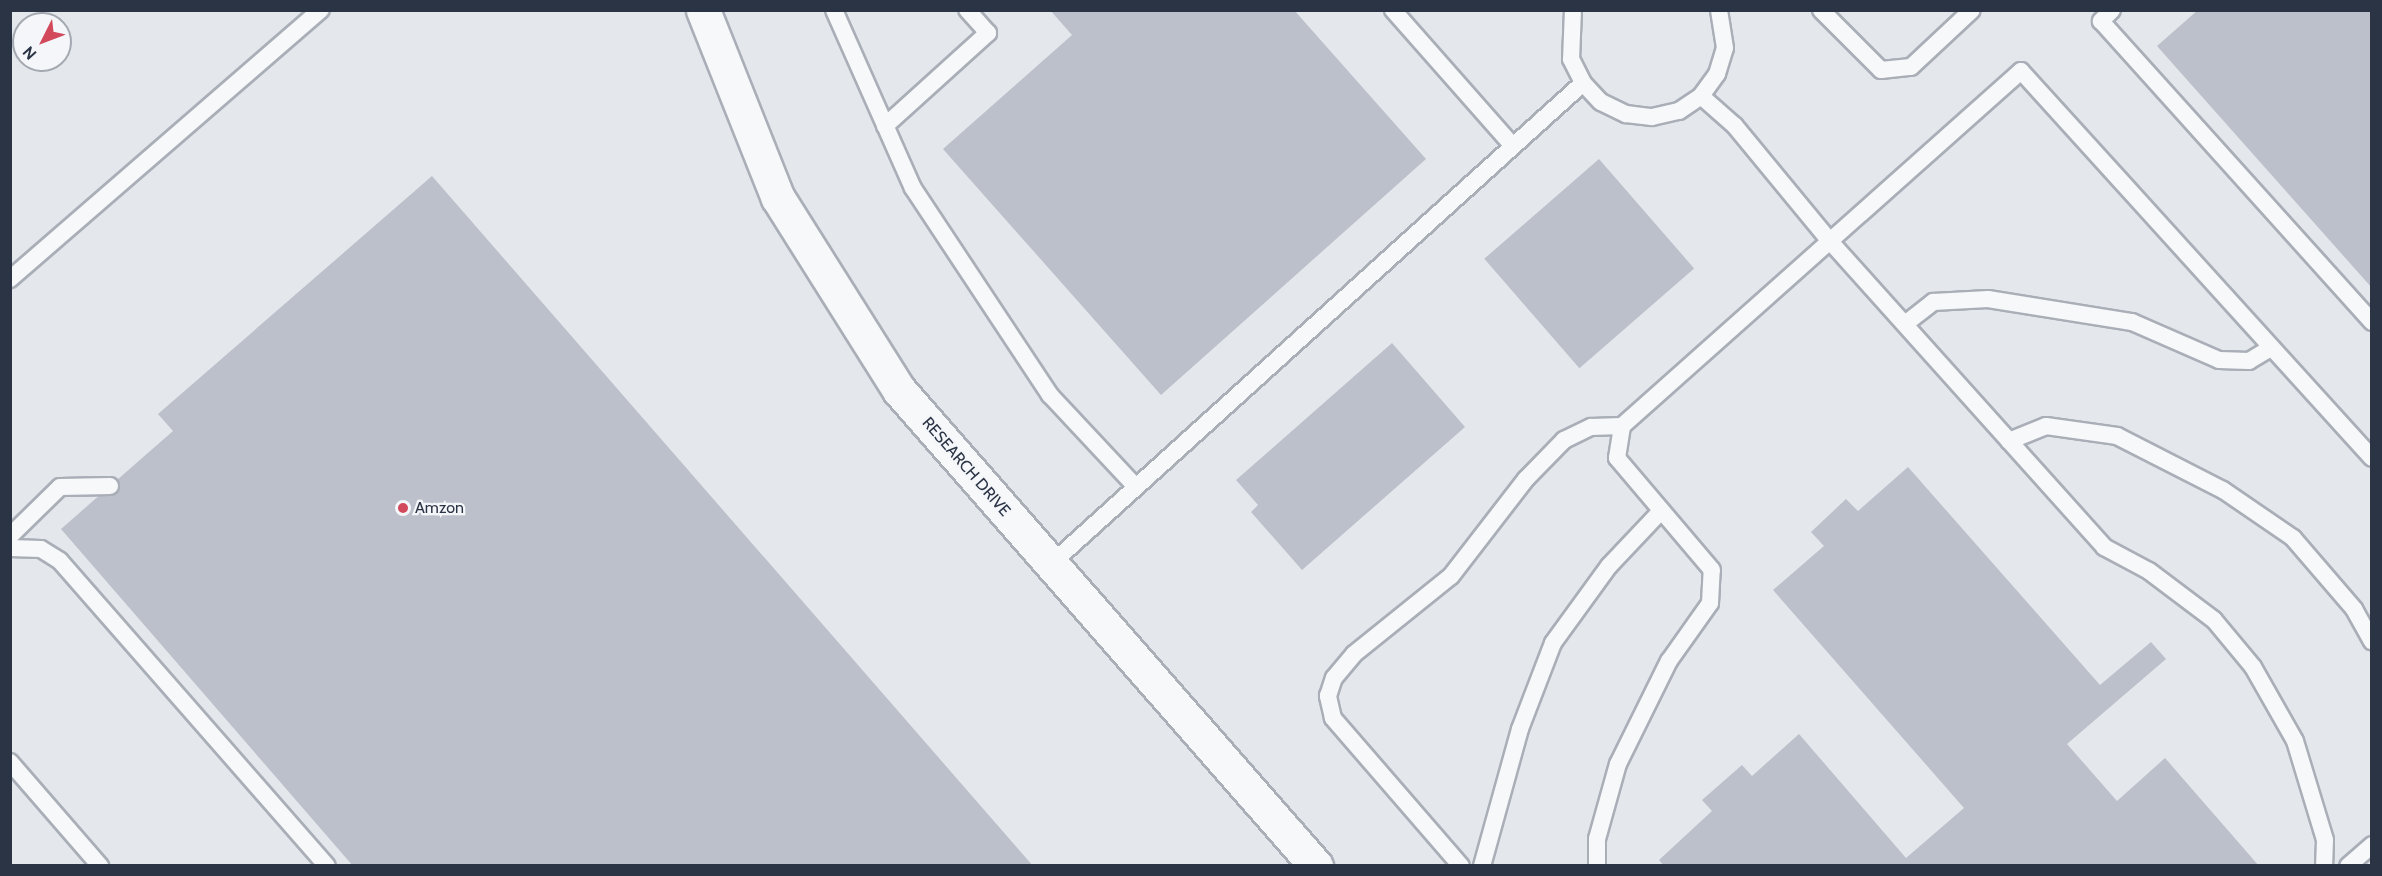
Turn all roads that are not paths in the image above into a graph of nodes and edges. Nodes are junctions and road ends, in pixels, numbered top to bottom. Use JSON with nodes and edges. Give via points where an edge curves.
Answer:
{"nodes":[{"id":1,"x":321,"y":10,"type":"edge"},
{"id":2,"x":703,"y":10,"type":"edge"},
{"id":3,"x":834,"y":10,"type":"edge"},
{"id":4,"x":967,"y":10,"type":"edge"},
{"id":5,"x":1393,"y":10,"type":"edge"},
{"id":6,"x":1574,"y":10,"type":"edge"},
{"id":7,"x":1719,"y":10,"type":"edge"},
{"id":8,"x":1821,"y":10,"type":"edge"},
{"id":9,"x":1972,"y":10,"type":"edge"},
{"id":10,"x":2112,"y":10,"type":"edge"},
{"id":11,"x":1583,"y":83,"type":"junction"},
{"id":12,"x":1701,"y":96,"type":"junction"},
{"id":13,"x":885,"y":126,"type":"junction"},
{"id":14,"x":1513,"y":146,"type":"junction"},
{"id":15,"x":1828,"y":239,"type":"junction"},
{"id":16,"x":10,"y":279,"type":"edge"},
{"id":17,"x":2372,"y":322,"type":"edge"},
{"id":18,"x":1905,"y":324,"type":"junction"},
{"id":19,"x":2271,"y":348,"type":"junction"},
{"id":20,"x":1622,"y":426,"type":"junction"},
{"id":21,"x":2009,"y":441,"type":"junction"},
{"id":22,"x":2372,"y":458,"type":"edge"},
{"id":23,"x":110,"y":486,"type":"dead end"},
{"id":24,"x":1136,"y":487,"type":"junction"},
{"id":25,"x":1661,"y":511,"type":"junction"},
{"id":26,"x":10,"y":536,"type":"edge"},
{"id":27,"x":10,"y":549,"type":"edge"},
{"id":28,"x":1051,"y":564,"type":"junction"},
{"id":29,"x":2372,"y":640,"type":"edge"},
{"id":30,"x":10,"y":762,"type":"edge"},
{"id":31,"x":2372,"y":845,"type":"edge"},
{"id":32,"x":100,"y":866,"type":"edge"},
{"id":33,"x":327,"y":866,"type":"edge"},
{"id":34,"x":1316,"y":866,"type":"edge"},
{"id":35,"x":1461,"y":866,"type":"edge"},
{"id":36,"x":1482,"y":866,"type":"edge"},
{"id":37,"x":1597,"y":866,"type":"edge"},
{"id":38,"x":2324,"y":866,"type":"edge"},
{"id":39,"x":2348,"y":866,"type":"edge"}],
"edges":[{"from":1,"to":16,"type":"lane"},
{"from":2,"to":28,"type":"street","name":"RESEARCH DRIVE","via":[[778,198],[854,322],[899,390]]},
{"from":3,"to":13,"type":"lane"},
{"from":4,"to":13,"type":"lane","via":[[988,33]]},
{"from":5,"to":14,"type":"lane"},
{"from":6,"to":11,"type":"lane","via":[[1571,59]]},
{"from":7,"to":12,"type":"lane","via":[[1725,48],[1717,74]]},
{"from":8,"to":9,"type":"lane","via":[[1881,70],[1911,67]]},
{"from":10,"to":17,"type":"lane","via":[[2101,21]]},
{"from":11,"to":12,"type":"lane","via":[[1601,102],[1635,115],[1679,111]]},
{"from":11,"to":14,"type":"lane"},
{"from":12,"to":15,"type":"lane","via":[[1735,126]]},
{"from":13,"to":24,"type":"lane","via":[[913,188],[1050,395]]},
{"from":14,"to":24,"type":"lane"},
{"from":15,"to":18,"type":"lane"},
{"from":15,"to":19,"type":"lane","via":[[2021,71]]},
{"from":15,"to":20,"type":"lane"},
{"from":18,"to":19,"type":"lane","via":[[1933,302],[1988,299],[2132,322],[2219,360],[2249,361]]},
{"from":18,"to":21,"type":"lane"},
{"from":19,"to":22,"type":"lane"},
{"from":20,"to":25,"type":"lane","via":[[1617,458]]},
{"from":20,"to":35,"type":"lane","via":[[1591,427],[1564,440],[1526,479],[1451,576],[1354,654],[1334,678],[1328,696],[1333,718]]},
{"from":21,"to":29,"type":"lane","via":[[2046,426],[2117,436],[2223,490],[2293,538],[2354,609]]},
{"from":21,"to":38,"type":"lane","via":[[2104,547],[2149,571],[2214,620],[2253,668],[2295,741],[2325,840]]},
{"from":23,"to":26,"type":"lane","via":[[60,487]]},
{"from":24,"to":28,"type":"lane"},
{"from":25,"to":36,"type":"lane","via":[[1609,566],[1553,643],[1520,729]]},
{"from":25,"to":37,"type":"lane","via":[[1712,570],[1710,603],[1669,661],[1622,754],[1596,839]]},
{"from":27,"to":33,"type":"lane","via":[[40,549],[60,561]]},
{"from":28,"to":34,"type":"street","name":"RESEARCH DRIVE"},
{"from":30,"to":32,"type":"lane"},
{"from":31,"to":39,"type":"lane"}]}
